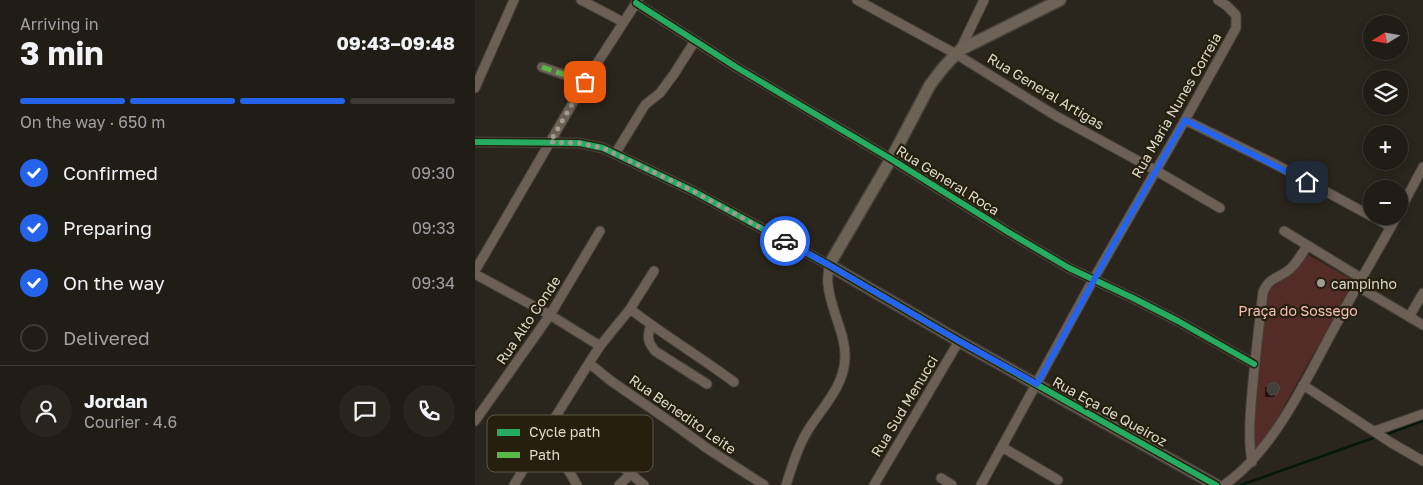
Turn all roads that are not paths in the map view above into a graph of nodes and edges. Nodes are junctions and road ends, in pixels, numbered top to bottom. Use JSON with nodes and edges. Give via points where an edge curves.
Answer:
{"nodes":[{"id":1,"x":514,"y":0,"type":"edge"},
{"id":2,"x":581,"y":0,"type":"edge"},
{"id":3,"x":857,"y":0,"type":"edge"},
{"id":4,"x":984,"y":0,"type":"edge"},
{"id":5,"x":1060,"y":0,"type":"edge"},
{"id":6,"x":1218,"y":0,"type":"edge"},
{"id":7,"x":637,"y":1,"type":"edge"},
{"id":8,"x":623,"y":22,"type":"junction"},
{"id":9,"x":695,"y":41,"type":"junction"},
{"id":10,"x":958,"y":52,"type":"junction"},
{"id":11,"x":542,"y":67,"type":"dead end"},
{"id":12,"x":585,"y":82,"type":"junction"},
{"id":13,"x":475,"y":88,"type":"edge"},
{"id":14,"x":1185,"y":120,"type":"junction"},
{"id":15,"x":475,"y":142,"type":"edge"},
{"id":16,"x":550,"y":142,"type":"junction"},
{"id":17,"x":615,"y":154,"type":"junction"},
{"id":18,"x":891,"y":159,"type":"junction"},
{"id":19,"x":1423,"y":167,"type":"edge"},
{"id":20,"x":1155,"y":170,"type":"junction"},
{"id":21,"x":1408,"y":195,"type":"edge"},
{"id":22,"x":1220,"y":208,"type":"dead end"},
{"id":23,"x":1363,"y":212,"type":"edge"},
{"id":24,"x":1387,"y":225,"type":"edge"},
{"id":25,"x":1391,"y":227,"type":"joint"},
{"id":26,"x":600,"y":231,"type":"dead end"},
{"id":27,"x":1284,"y":231,"type":"dead end"},
{"id":28,"x":1307,"y":246,"type":"junction"},
{"id":29,"x":829,"y":265,"type":"junction"},
{"id":30,"x":654,"y":271,"type":"dead end"},
{"id":31,"x":475,"y":272,"type":"edge"},
{"id":32,"x":1361,"y":278,"type":"junction"},
{"id":33,"x":1093,"y":280,"type":"junction"},
{"id":34,"x":1357,"y":286,"type":"junction"},
{"id":35,"x":1423,"y":293,"type":"edge"},
{"id":36,"x":630,"y":309,"type":"junction"},
{"id":37,"x":550,"y":315,"type":"junction"},
{"id":38,"x":1409,"y":317,"type":"junction"},
{"id":39,"x":651,"y":325,"type":"junction"},
{"id":40,"x":1423,"y":325,"type":"edge"},
{"id":41,"x":959,"y":341,"type":"junction"},
{"id":42,"x":600,"y":346,"type":"junction"},
{"id":43,"x":589,"y":363,"type":"junction"},
{"id":44,"x":1254,"y":364,"type":"junction"},
{"id":45,"x":735,"y":382,"type":"dead end"},
{"id":46,"x":707,"y":384,"type":"dead end"},
{"id":47,"x":1037,"y":384,"type":"junction"},
{"id":48,"x":1303,"y":385,"type":"junction"},
{"id":49,"x":1423,"y":414,"type":"edge"},
{"id":50,"x":557,"y":415,"type":"edge"},
{"id":51,"x":476,"y":417,"type":"edge"},
{"id":52,"x":1376,"y":432,"type":"junction"},
{"id":53,"x":1002,"y":447,"type":"junction"},
{"id":54,"x":1423,"y":461,"type":"edge"},
{"id":55,"x":1251,"y":462,"type":"junction"},
{"id":56,"x":522,"y":472,"type":"edge"},
{"id":57,"x":570,"y":472,"type":"edge"},
{"id":58,"x":628,"y":472,"type":"edge"},
{"id":59,"x":631,"y":474,"type":"junction"},
{"id":60,"x":941,"y":478,"type":"dead end"},
{"id":61,"x":1058,"y":480,"type":"dead end"},
{"id":62,"x":515,"y":485,"type":"edge"},
{"id":63,"x":577,"y":485,"type":"edge"},
{"id":64,"x":619,"y":485,"type":"edge"},
{"id":65,"x":643,"y":485,"type":"edge"},
{"id":66,"x":764,"y":485,"type":"edge"},
{"id":67,"x":786,"y":485,"type":"edge"},
{"id":68,"x":874,"y":485,"type":"edge"},
{"id":69,"x":952,"y":485,"type":"edge"},
{"id":70,"x":981,"y":485,"type":"edge"},
{"id":71,"x":1216,"y":485,"type":"edge"},
{"id":72,"x":1224,"y":485,"type":"edge"}],
"edges":[{"from":1,"to":13,"type":"street"},
{"from":2,"to":8,"type":"street"},
{"from":3,"to":10,"type":"street","name":"Rua General Artigas"},
{"from":4,"to":10,"type":"street"},
{"from":5,"to":10,"type":"street"},
{"from":6,"to":14,"type":"street","name":"Rua Maria Nunes Correia","via":[[1235,15],[1236,28]]},
{"from":7,"to":8,"type":"street"},
{"from":7,"to":9,"type":"street","name":"Rua General Roca"},
{"from":8,"to":12,"type":"street"},
{"from":9,"to":17,"type":"street","via":[[660,93],[645,105]]},
{"from":9,"to":18,"type":"street","name":"Rua General Roca"},
{"from":10,"to":18,"type":"street","via":[[930,85]]},
{"from":10,"to":20,"type":"street","name":"Rua General Artigas","via":[[1057,116]]},
{"from":11,"to":12,"type":"street"},
{"from":12,"to":16,"type":"street"},
{"from":14,"to":20,"type":"street","name":"Rua Maria Nunes Correia"},
{"from":14,"to":23,"type":"street"},
{"from":15,"to":16,"type":"street","name":"Rua Eça de Queiroz"},
{"from":16,"to":17,"type":"street","name":"Rua Eça de Queiroz","via":[[591,144]]},
{"from":16,"to":31,"type":"street"},
{"from":17,"to":29,"type":"street","name":"Rua Eça de Queiroz","via":[[693,191]]},
{"from":18,"to":29,"type":"street"},
{"from":18,"to":33,"type":"street","name":"Rua General Roca","via":[[1008,232]]},
{"from":19,"to":21,"type":"street"},
{"from":20,"to":22,"type":"street","name":"Rua General Artigas"},
{"from":20,"to":33,"type":"street","name":"Rua Maria Nunes Correia"},
{"from":24,"to":25,"type":"street"},
{"from":25,"to":32,"type":"street"},
{"from":26,"to":37,"type":"street","name":"Rua Alto Conde"},
{"from":27,"to":28,"type":"street"},
{"from":28,"to":32,"type":"street"},
{"from":28,"to":44,"type":"street","via":[[1291,268],[1266,284]]},
{"from":29,"to":41,"type":"street","name":"Rua Eça de Queiroz"},
{"from":29,"to":67,"type":"street","via":[[828,284],[844,347],[843,372],[833,394],[806,433]]},
{"from":30,"to":36,"type":"street"},
{"from":31,"to":37,"type":"street"},
{"from":32,"to":34,"type":"street"},
{"from":33,"to":44,"type":"street","name":"Rua General Roca","via":[[1148,305]]},
{"from":33,"to":47,"type":"street","name":"Rua Maria Nunes Correia"},
{"from":34,"to":38,"type":"street"},
{"from":34,"to":48,"type":"street"},
{"from":35,"to":38,"type":"street"},
{"from":36,"to":39,"type":"street"},
{"from":36,"to":42,"type":"street"},
{"from":37,"to":42,"type":"street"},
{"from":37,"to":51,"type":"street","name":"Rua Alto Conde"},
{"from":38,"to":40,"type":"street"},
{"from":39,"to":45,"type":"street"},
{"from":39,"to":46,"type":"street","via":[[649,343],[655,351]]},
{"from":41,"to":47,"type":"street","name":"Rua Eça de Queiroz"},
{"from":41,"to":68,"type":"street","name":"Rua Sud Menucci"},
{"from":42,"to":43,"type":"street"},
{"from":43,"to":50,"type":"street"},
{"from":43,"to":66,"type":"street","name":"Rua Benedito Leite"},
{"from":44,"to":55,"type":"street","via":[[1249,436]]},
{"from":47,"to":53,"type":"street","name":"Rua Maria Nunes Correia"},
{"from":47,"to":71,"type":"street","name":"Rua Eça de Queiroz"},
{"from":48,"to":52,"type":"street"},
{"from":48,"to":55,"type":"street","via":[[1269,440]]},
{"from":49,"to":52,"type":"street"},
{"from":52,"to":54,"type":"street"},
{"from":53,"to":61,"type":"street"},
{"from":53,"to":70,"type":"street","name":"Rua Maria Nunes Correia"},
{"from":55,"to":72,"type":"street"},
{"from":56,"to":62,"type":"street"},
{"from":57,"to":63,"type":"street"},
{"from":58,"to":59,"type":"street"},
{"from":59,"to":64,"type":"street"},
{"from":59,"to":65,"type":"street"},
{"from":60,"to":69,"type":"street"}]}
